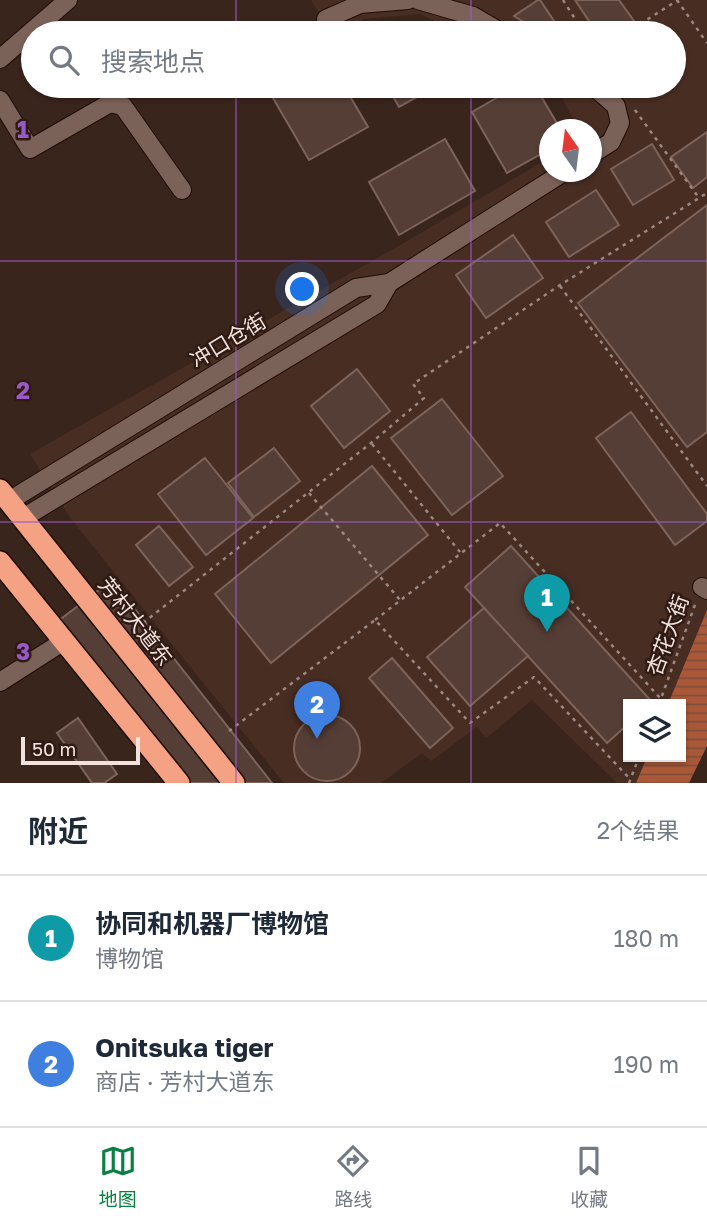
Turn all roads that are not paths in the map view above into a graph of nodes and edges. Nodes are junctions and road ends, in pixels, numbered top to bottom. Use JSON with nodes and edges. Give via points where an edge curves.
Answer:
{"nodes":[{"id":1,"x":68,"y":0,"type":"edge"},
{"id":2,"x":408,"y":0,"type":"edge"},
{"id":3,"x":418,"y":0,"type":"edge"},
{"id":4,"x":326,"y":19,"type":"dead end"},
{"id":5,"x":44,"y":21,"type":"edge"},
{"id":6,"x":482,"y":21,"type":"edge"},
{"id":7,"x":21,"y":41,"type":"edge"},
{"id":8,"x":0,"y":59,"type":"edge"},
{"id":9,"x":607,"y":98,"type":"edge"},
{"id":10,"x":0,"y":100,"type":"edge"},
{"id":11,"x":602,"y":148,"type":"edge"},
{"id":12,"x":548,"y":182,"type":"edge"},
{"id":13,"x":182,"y":191,"type":"dead end"},
{"id":14,"x":389,"y":284,"type":"junction"},
{"id":15,"x":4,"y":496,"type":"edge"},
{"id":16,"x":23,"y":518,"type":"junction"},
{"id":17,"x":0,"y":562,"type":"edge"},
{"id":18,"x":64,"y":641,"type":"junction"},
{"id":19,"x":0,"y":682,"type":"edge"},
{"id":20,"x":179,"y":783,"type":"edge"},
{"id":21,"x":233,"y":783,"type":"edge"}],
"edges":[{"from":1,"to":5,"type":"street"},
{"from":2,"to":4,"type":"street","via":[[360,4]]},
{"from":3,"to":6,"type":"street"},
{"from":7,"to":8,"type":"street"},
{"from":9,"to":11,"type":"street","via":[[616,106],[621,123],[611,142]]},
{"from":10,"to":13,"type":"street","via":[[30,149],[110,103],[123,106]]},
{"from":12,"to":14,"type":"street"},
{"from":14,"to":15,"type":"street","name":"冲口仓街","via":[[356,288]]},
{"from":14,"to":16,"type":"street","via":[[377,304]]},
{"from":15,"to":16,"type":"highway","name":"芳村大道东"},
{"from":16,"to":21,"type":"highway","name":"芳村大道东"},
{"from":17,"to":18,"type":"highway"},
{"from":18,"to":19,"type":"street"},
{"from":18,"to":20,"type":"highway"}]}
